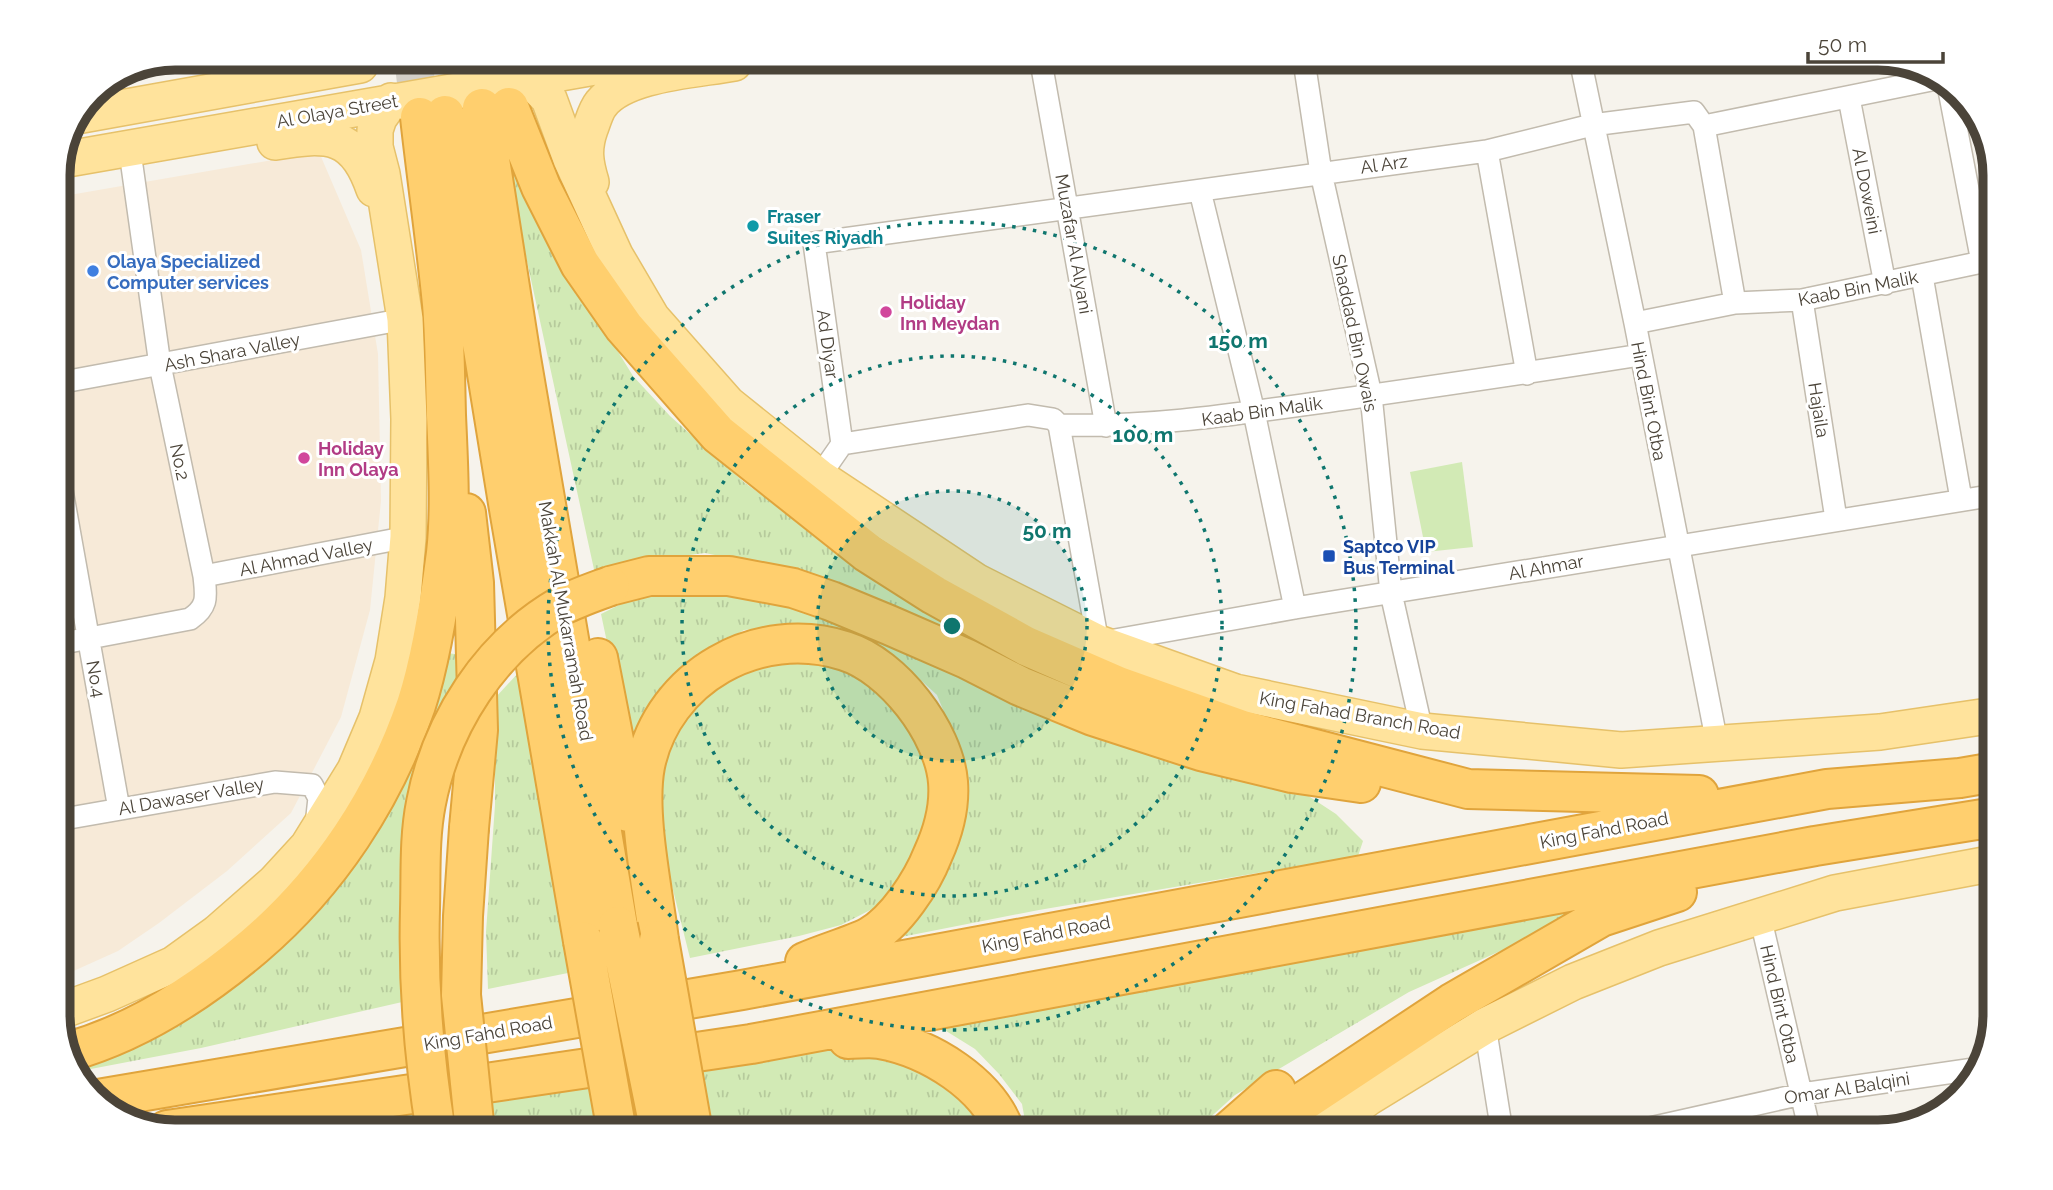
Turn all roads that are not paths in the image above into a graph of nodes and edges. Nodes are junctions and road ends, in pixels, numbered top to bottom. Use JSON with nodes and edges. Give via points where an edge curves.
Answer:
{"nodes":[{"id":1,"x":215,"y":70,"type":"edge"},
{"id":2,"x":332,"y":70,"type":"edge"},
{"id":3,"x":593,"y":70,"type":"edge"},
{"id":4,"x":697,"y":70,"type":"edge"},
{"id":5,"x":1042,"y":70,"type":"edge"},
{"id":6,"x":1305,"y":70,"type":"edge"},
{"id":7,"x":1582,"y":70,"type":"edge"},
{"id":8,"x":1925,"y":81,"type":"edge"},
{"id":9,"x":116,"y":88,"type":"edge"},
{"id":10,"x":507,"y":98,"type":"junction"},
{"id":11,"x":1849,"y":98,"type":"junction"},
{"id":12,"x":1952,"y":101,"type":"edge"},
{"id":13,"x":419,"y":111,"type":"junction"},
{"id":14,"x":90,"y":113,"type":"edge"},
{"id":15,"x":1592,"y":125,"type":"junction"},
{"id":16,"x":1704,"y":126,"type":"junction"},
{"id":17,"x":1486,"y":151,"type":"junction"},
{"id":18,"x":72,"y":159,"type":"edge"},
{"id":19,"x":132,"y":166,"type":"junction"},
{"id":20,"x":1321,"y":173,"type":"junction"},
{"id":21,"x":70,"y":176,"type":"edge"},
{"id":22,"x":1200,"y":191,"type":"junction"},
{"id":23,"x":1068,"y":207,"type":"junction"},
{"id":24,"x":1983,"y":234,"type":"edge"},
{"id":25,"x":814,"y":243,"type":"joint"},
{"id":26,"x":615,"y":255,"type":"junction"},
{"id":27,"x":396,"y":257,"type":"junction"},
{"id":28,"x":1983,"y":261,"type":"edge"},
{"id":29,"x":1922,"y":276,"type":"junction"},
{"id":30,"x":1885,"y":284,"type":"junction"},
{"id":31,"x":1802,"y":300,"type":"junction"},
{"id":32,"x":1735,"y":303,"type":"junction"},
{"id":33,"x":442,"y":305,"type":"junction"},
{"id":34,"x":405,"y":319,"type":"junction"},
{"id":35,"x":1635,"y":323,"type":"junction"},
{"id":36,"x":1640,"y":355,"type":"junction"},
{"id":37,"x":521,"y":358,"type":"junction"},
{"id":38,"x":160,"y":365,"type":"junction"},
{"id":39,"x":1527,"y":374,"type":"junction"},
{"id":40,"x":70,"y":381,"type":"edge"},
{"id":41,"x":1371,"y":395,"type":"junction"},
{"id":42,"x":1254,"y":412,"type":"junction"},
{"id":43,"x":1059,"y":425,"type":"junction"},
{"id":44,"x":1106,"y":426,"type":"junction"},
{"id":45,"x":842,"y":444,"type":"junction"},
{"id":46,"x":820,"y":478,"type":"junction"},
{"id":47,"x":1983,"y":496,"type":"edge"},
{"id":48,"x":1961,"y":499,"type":"junction"},
{"id":49,"x":1836,"y":519,"type":"junction"},
{"id":50,"x":70,"y":536,"type":"edge"},
{"id":51,"x":408,"y":537,"type":"junction"},
{"id":52,"x":1677,"y":545,"type":"junction"},
{"id":53,"x":204,"y":576,"type":"junction"},
{"id":54,"x":1391,"y":593,"type":"junction"},
{"id":55,"x":1294,"y":608,"type":"junction"},
{"id":56,"x":88,"y":638,"type":"junction"},
{"id":57,"x":70,"y":642,"type":"edge"},
{"id":58,"x":1098,"y":643,"type":"junction"},
{"id":59,"x":1983,"y":717,"type":"edge"},
{"id":60,"x":1422,"y":731,"type":"junction"},
{"id":61,"x":1717,"y":743,"type":"junction"},
{"id":62,"x":1983,"y":774,"type":"edge"},
{"id":63,"x":1468,"y":789,"type":"junction"},
{"id":64,"x":1827,"y":789,"type":"junction"},
{"id":65,"x":119,"y":809,"type":"junction"},
{"id":66,"x":70,"y":818,"type":"edge"},
{"id":67,"x":1983,"y":819,"type":"edge"},
{"id":68,"x":314,"y":837,"type":"junction"},
{"id":69,"x":1815,"y":846,"type":"junction"},
{"id":70,"x":1983,"y":865,"type":"edge"},
{"id":71,"x":1760,"y":916,"type":"junction"},
{"id":72,"x":1581,"y":929,"type":"junction"},
{"id":73,"x":659,"y":940,"type":"junction"},
{"id":74,"x":742,"y":990,"type":"junction"},
{"id":75,"x":70,"y":1008,"type":"edge"},
{"id":76,"x":1485,"y":1026,"type":"junction"},
{"id":77,"x":751,"y":1044,"type":"junction"},
{"id":78,"x":76,"y":1049,"type":"edge"},
{"id":79,"x":1968,"y":1070,"type":"edge"},
{"id":80,"x":1802,"y":1094,"type":"junction"},
{"id":81,"x":110,"y":1097,"type":"edge"},
{"id":82,"x":235,"y":1120,"type":"edge"},
{"id":83,"x":435,"y":1120,"type":"edge"},
{"id":84,"x":474,"y":1120,"type":"edge"},
{"id":85,"x":615,"y":1120,"type":"edge"},
{"id":86,"x":658,"y":1120,"type":"edge"},
{"id":87,"x":691,"y":1120,"type":"edge"},
{"id":88,"x":1001,"y":1120,"type":"edge"},
{"id":89,"x":1241,"y":1120,"type":"edge"},
{"id":90,"x":1277,"y":1120,"type":"edge"},
{"id":91,"x":1337,"y":1120,"type":"edge"},
{"id":92,"x":1500,"y":1120,"type":"edge"},
{"id":93,"x":1686,"y":1120,"type":"edge"},
{"id":94,"x":1807,"y":1120,"type":"edge"}],
"edges":[{"from":1,"to":9,"type":"main road"},
{"from":2,"to":14,"type":"main road"},
{"from":3,"to":10,"type":"main road","name":"Al Olaya Street"},
{"from":4,"to":26,"type":"main road","via":[[621,87],[601,104],[584,155]]},
{"from":5,"to":23,"type":"street","name":"Muzafar Al Alyani"},
{"from":6,"to":20,"type":"street","name":"Shaddad Bin Owais"},
{"from":7,"to":15,"type":"street","name":"Hind Bint Otba"},
{"from":8,"to":11,"type":"street"},
{"from":10,"to":13,"type":"main road","name":"Al Olaya Street"},
{"from":10,"to":26,"type":"main road","via":[[549,99]]},
{"from":10,"to":37,"type":"highway","name":"Makkah Al Mukarramah Road"},
{"from":10,"to":63,"type":"highway","via":[[541,187],[580,264],[624,327],[718,434],[868,554],[1026,646],[1118,686],[1242,730]]},
{"from":11,"to":16,"type":"street"},
{"from":11,"to":30,"type":"street","name":"Al Doweini"},
{"from":12,"to":24,"type":"street"},
{"from":13,"to":18,"type":"main road","name":"Al Olaya Street"},
{"from":13,"to":27,"type":"main road","via":[[379,118],[374,130]]},
{"from":13,"to":33,"type":"highway"},
{"from":13,"to":85,"type":"highway","name":"Makkah Al Mukarramah Road","bridge":true,"via":[[505,490]]},
{"from":15,"to":16,"type":"street","name":"Al Arz","via":[[1694,111]]},
{"from":15,"to":17,"type":"street","name":"Al Arz"},
{"from":15,"to":35,"type":"street","name":"Hind Bint Otba"},
{"from":16,"to":32,"type":"street"},
{"from":17,"to":20,"type":"street","name":"Al Arz"},
{"from":17,"to":39,"type":"street"},
{"from":19,"to":21,"type":"main road"},
{"from":19,"to":27,"type":"main road","via":[[307,137],[333,139],[366,165]]},
{"from":19,"to":38,"type":"street","name":"No.2"},
{"from":20,"to":22,"type":"street","name":"Al Arz"},
{"from":20,"to":41,"type":"street","name":"Shaddad Bin Owais"},
{"from":22,"to":23,"type":"street","name":"Al Arz"},
{"from":22,"to":42,"type":"street"},
{"from":23,"to":25,"type":"street","name":"Al Arz"},
{"from":23,"to":44,"type":"street","name":"Muzafar Al Alyani"},
{"from":25,"to":45,"type":"street","name":"Ad Diyar"},
{"from":26,"to":46,"type":"main road","name":"King Fahad Branch Road","via":[[652,318],[728,404]]},
{"from":27,"to":34,"type":"main road"},
{"from":28,"to":29,"type":"street","name":"Kaab Bin Malik"},
{"from":29,"to":30,"type":"street","name":"Kaab Bin Malik"},
{"from":29,"to":48,"type":"street"},
{"from":30,"to":31,"type":"street","name":"Kaab Bin Malik"},
{"from":31,"to":32,"type":"street","name":"Kaab Bin Malik"},
{"from":31,"to":49,"type":"street","name":"Hajaila"},
{"from":32,"to":35,"type":"street","name":"Kaab Bin Malik"},
{"from":33,"to":78,"type":"highway","via":[[449,474],[446,551],[417,703],[375,801],[349,842],[285,920],[231,966],[138,1025]]},
{"from":33,"to":84,"type":"highway","bridge":true,"via":[[474,583],[478,730],[461,995]]},
{"from":34,"to":38,"type":"street","name":"Ash Shara Valley"},
{"from":34,"to":51,"type":"main road"},
{"from":35,"to":36,"type":"street","name":"Hind Bint Otba"},
{"from":36,"to":39,"type":"street","name":"Kaab Bin Malik"},
{"from":36,"to":52,"type":"street","name":"Hind Bint Otba"},
{"from":37,"to":73,"type":"highway","via":[[593,631],[638,860]]},
{"from":37,"to":86,"type":"highway","name":"Makkah Al Mukarramah Road","bridge":true,"via":[[618,926]]},
{"from":38,"to":40,"type":"street","name":"Ash Shara Valley"},
{"from":38,"to":53,"type":"street","name":"No.2"},
{"from":39,"to":41,"type":"street","name":"Kaab Bin Malik"},
{"from":41,"to":42,"type":"street","name":"Kaab Bin Malik"},
{"from":41,"to":54,"type":"street","name":"Shaddad Bin Owais"},
{"from":42,"to":44,"type":"street","name":"Kaab Bin Malik"},
{"from":42,"to":55,"type":"street"},
{"from":43,"to":44,"type":"street","name":"Kaab Bin Malik"},
{"from":43,"to":45,"type":"street","name":"Kaab Bin Malik","via":[[1053,419],[1028,415]]},
{"from":43,"to":58,"type":"street"},
{"from":45,"to":46,"type":"street"},
{"from":46,"to":58,"type":"main road","name":"King Fahad Branch Road","via":[[977,582]]},
{"from":47,"to":48,"type":"street","name":"Al Ahmar"},
{"from":48,"to":49,"type":"street","name":"Al Ahmar"},
{"from":49,"to":52,"type":"street","name":"Al Ahmar"},
{"from":50,"to":56,"type":"street","name":"No.4"},
{"from":51,"to":53,"type":"street","name":"Al Ahmad Valley"},
{"from":51,"to":68,"type":"main road","via":[[395,648],[377,718],[355,770]]},
{"from":52,"to":54,"type":"street","name":"Al Ahmar"},
{"from":52,"to":61,"type":"street","name":"Hind Bint Otba"},
{"from":53,"to":56,"type":"street","name":"No.2","via":[[206,600],[190,619]]},
{"from":54,"to":55,"type":"street","name":"Al Ahmar"},
{"from":54,"to":60,"type":"street","name":"Shaddad Bin Owais"},
{"from":55,"to":58,"type":"street","name":"Al Ahmar"},
{"from":56,"to":57,"type":"street","name":"No.2"},
{"from":56,"to":65,"type":"street","name":"No.4"},
{"from":58,"to":60,"type":"main road","name":"King Fahad Branch Road","via":[[1234,692]]},
{"from":59,"to":61,"type":"main road","name":"King Fahad Branch Road","via":[[1880,732]]},
{"from":60,"to":61,"type":"main road","name":"King Fahad Branch Road","via":[[1621,750]]},
{"from":62,"to":64,"type":"highway","name":"King Fahd Road"},
{"from":63,"to":64,"type":"highway","via":[[1679,795]]},
{"from":63,"to":83,"type":"highway","bridge":true,"via":[[1359,783],[1201,751],[1093,716],[793,588],[729,576],[649,576],[610,586],[562,606],[514,642],[479,680],[434,768],[421,854],[419,950]]},
{"from":64,"to":74,"type":"highway","name":"King Fahd Road"},
{"from":65,"to":66,"type":"street","name":"Al Dawaser Valley"},
{"from":65,"to":68,"type":"street","name":"Al Dawaser Valley","via":[[275,782],[312,785],[319,798]]},
{"from":67,"to":69,"type":"highway"},
{"from":68,"to":75,"type":"main road","via":[[274,883],[174,964]]},
{"from":69,"to":72,"type":"highway","via":[[1601,917]]},
{"from":69,"to":77,"type":"highway"},
{"from":70,"to":71,"type":"main road","via":[[1835,893]]},
{"from":71,"to":76,"type":"main road","via":[[1586,977]]},
{"from":71,"to":80,"type":"street","name":"Hind Bint Otba"},
{"from":72,"to":89,"type":"highway","via":[[1403,1012],[1268,1096]]},
{"from":72,"to":90,"type":"highway","via":[[1452,1003]]},
{"from":73,"to":74,"type":"highway","via":[[643,813],[645,768],[667,710],[708,671],[762,647],[798,643],[831,647],[877,669],[925,719],[946,767],[948,803],[936,848],[923,878],[889,920],[869,936]]},
{"from":73,"to":87,"type":"highway","bridge":true},
{"from":74,"to":81,"type":"highway","name":"King Fahd Road"},
{"from":76,"to":91,"type":"main road"},
{"from":76,"to":92,"type":"street"},
{"from":77,"to":82,"type":"highway"},
{"from":77,"to":88,"type":"highway","via":[[830,1038],[890,1042],[925,1053],[979,1089]]},
{"from":79,"to":80,"type":"street","name":"Omar Al Balqini"},
{"from":80,"to":93,"type":"street","name":"Omar Al Balqini"},
{"from":80,"to":94,"type":"street","name":"Hind Bint Otba"}]}
